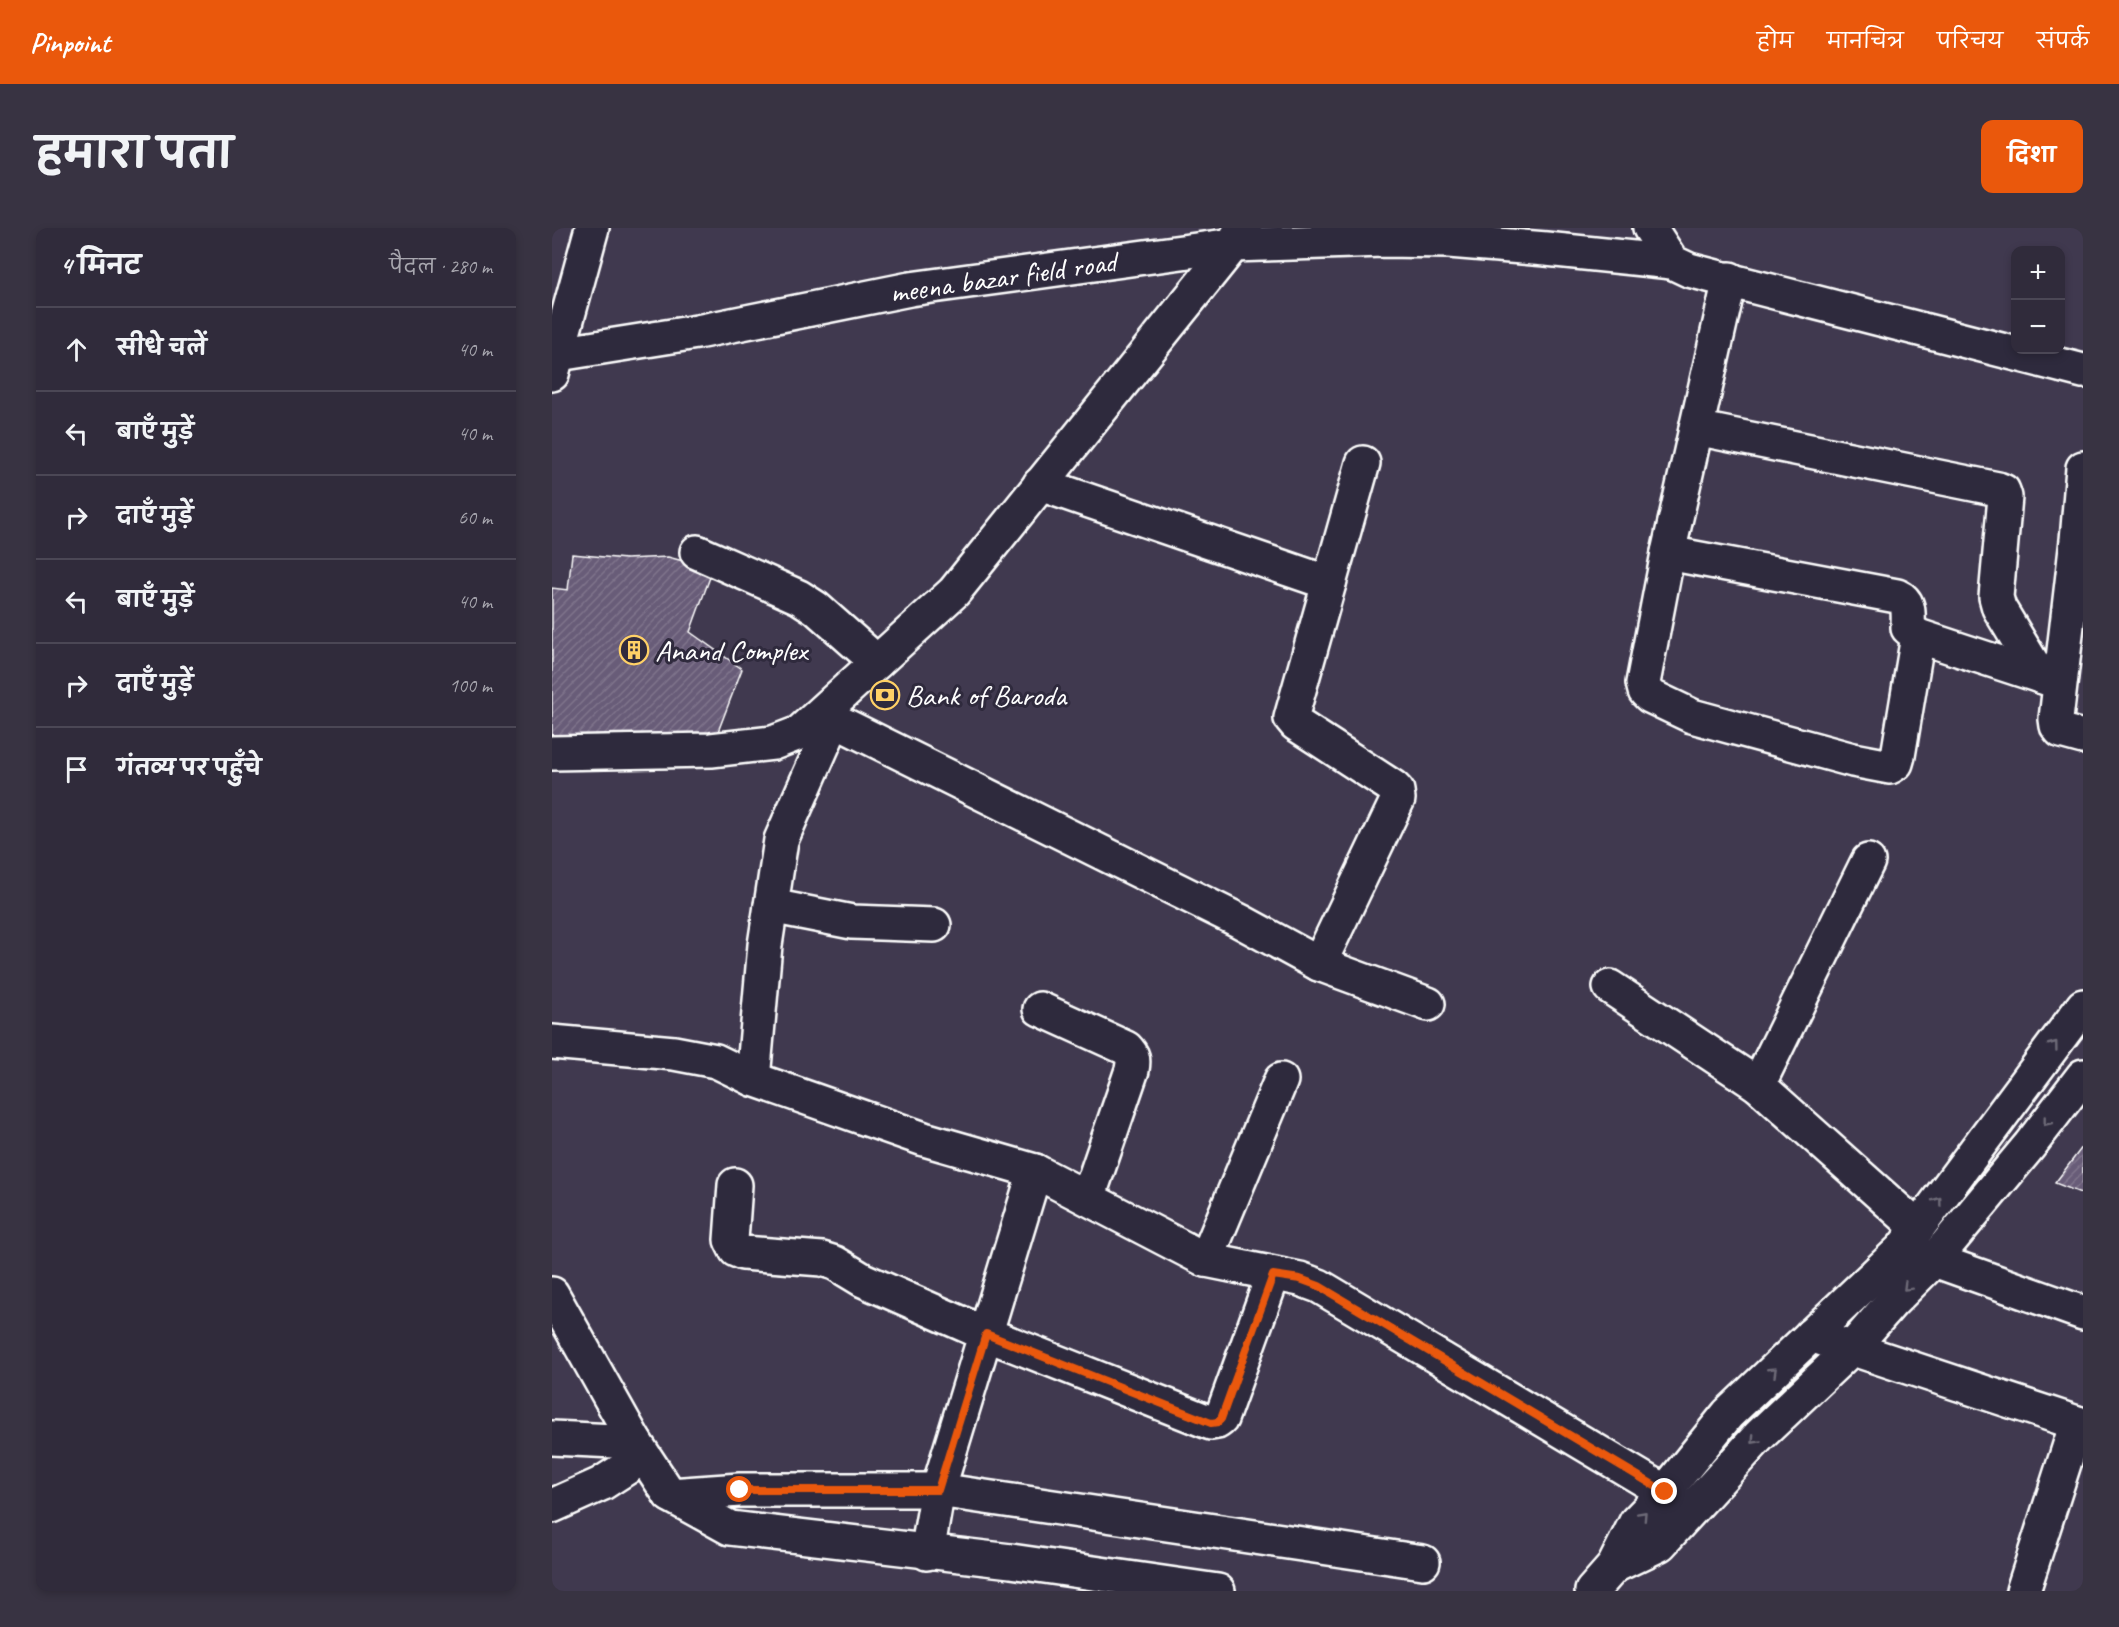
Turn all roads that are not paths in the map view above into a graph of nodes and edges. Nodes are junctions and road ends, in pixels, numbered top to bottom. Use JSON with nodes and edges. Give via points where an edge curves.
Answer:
{"nodes":[{"id":1,"x":592,"y":228,"type":"edge"},
{"id":2,"x":1650,"y":228,"type":"edge"},
{"id":3,"x":1238,"y":236,"type":"edge"},
{"id":4,"x":1556,"y":238,"type":"edge"},
{"id":5,"x":1672,"y":262,"type":"junction"},
{"id":6,"x":1730,"y":279,"type":"junction"},
{"id":7,"x":554,"y":361,"type":"edge"},
{"id":8,"x":2083,"y":371,"type":"edge"},
{"id":9,"x":1696,"y":428,"type":"junction"},
{"id":10,"x":1363,"y":463,"type":"dead end"},
{"id":11,"x":2083,"y":468,"type":"edge"},
{"id":12,"x":1040,"y":484,"type":"junction"},
{"id":13,"x":2080,"y":541,"type":"edge"},
{"id":14,"x":697,"y":552,"type":"dead end"},
{"id":15,"x":1668,"y":553,"type":"junction"},
{"id":16,"x":1329,"y":584,"type":"junction"},
{"id":17,"x":1918,"y":636,"type":"junction"},
{"id":18,"x":877,"y":662,"type":"junction"},
{"id":19,"x":2050,"y":679,"type":"junction"},
{"id":20,"x":830,"y":715,"type":"junction"},
{"id":21,"x":2083,"y":737,"type":"edge"},
{"id":22,"x":552,"y":753,"type":"edge"},
{"id":23,"x":1868,"y":861,"type":"dead end"},
{"id":24,"x":771,"y":906,"type":"junction"},
{"id":25,"x":934,"y":925,"type":"dead end"},
{"id":26,"x":1319,"y":964,"type":"junction"},
{"id":27,"x":1610,"y":987,"type":"dead end"},
{"id":28,"x":1428,"y":1004,"type":"dead end"},
{"id":29,"x":2083,"y":1006,"type":"edge"},
{"id":30,"x":1040,"y":1009,"type":"dead end"},
{"id":31,"x":552,"y":1042,"type":"edge"},
{"id":32,"x":2083,"y":1076,"type":"edge"},
{"id":33,"x":753,"y":1079,"type":"junction"},
{"id":34,"x":1281,"y":1080,"type":"dead end"},
{"id":35,"x":1758,"y":1085,"type":"junction"},
{"id":36,"x":1035,"y":1171,"type":"junction"},
{"id":37,"x":735,"y":1185,"type":"dead end"},
{"id":38,"x":1088,"y":1198,"type":"junction"},
{"id":39,"x":1910,"y":1238,"type":"junction"},
{"id":40,"x":1206,"y":1260,"type":"junction"},
{"id":41,"x":1934,"y":1260,"type":"junction"},
{"id":42,"x":1273,"y":1275,"type":"junction"},
{"id":43,"x":552,"y":1294,"type":"edge"},
{"id":44,"x":2083,"y":1313,"type":"edge"},
{"id":45,"x":986,"y":1334,"type":"junction"},
{"id":46,"x":1811,"y":1335,"type":"junction"},
{"id":47,"x":1852,"y":1348,"type":"junction"},
{"id":48,"x":2080,"y":1424,"type":"edge"},
{"id":49,"x":552,"y":1438,"type":"edge"},
{"id":50,"x":639,"y":1450,"type":"junction"},
{"id":51,"x":938,"y":1490,"type":"junction"},
{"id":52,"x":1665,"y":1492,"type":"junction"},
{"id":53,"x":670,"y":1495,"type":"junction"},
{"id":54,"x":552,"y":1506,"type":"edge"},
{"id":55,"x":927,"y":1552,"type":"junction"},
{"id":56,"x":1423,"y":1562,"type":"dead end"},
{"id":57,"x":1614,"y":1566,"type":"junction"},
{"id":58,"x":1218,"y":1591,"type":"edge"},
{"id":59,"x":1592,"y":1591,"type":"edge"},
{"id":60,"x":2023,"y":1591,"type":"edge"}],
"edges":[{"from":1,"to":7,"type":"street"},
{"from":2,"to":5,"type":"street"},
{"from":3,"to":4,"type":"street","name":"meena bazar field road","via":[[1449,241]]},
{"from":3,"to":7,"type":"street","name":"meena bazar field road","via":[[910,289]]},
{"from":3,"to":12,"type":"street"},
{"from":4,"to":5,"type":"street","name":"meena bazar field road"},
{"from":5,"to":6,"type":"street","name":"meena bazar field road"},
{"from":6,"to":8,"type":"street","name":"meena bazar field road"},
{"from":6,"to":9,"type":"street"},
{"from":9,"to":15,"type":"street"},
{"from":9,"to":19,"type":"street","via":[[1998,489],[2005,497],[1996,597],[1999,608]]},
{"from":10,"to":16,"type":"street"},
{"from":11,"to":13,"type":"street"},
{"from":12,"to":16,"type":"street"},
{"from":12,"to":18,"type":"street","via":[[954,592]]},
{"from":13,"to":19,"type":"street"},
{"from":14,"to":18,"type":"street","via":[[799,597]]},
{"from":15,"to":17,"type":"street","via":[[1897,596],[1907,604],[1908,628]]},
{"from":15,"to":17,"type":"street","via":[[1643,686],[1650,696],[1692,716],[1890,767],[1898,756]]},
{"from":16,"to":26,"type":"street","via":[[1291,718],[1393,787],[1398,800]]},
{"from":17,"to":19,"type":"street"},
{"from":18,"to":20,"type":"street"},
{"from":19,"to":21,"type":"street","via":[[2057,726],[2067,734]]},
{"from":20,"to":22,"type":"street","via":[[773,743],[711,750]]},
{"from":20,"to":24,"type":"street","via":[[781,840]]},
{"from":20,"to":26,"type":"street"},
{"from":23,"to":35,"type":"street"},
{"from":24,"to":25,"type":"street","via":[[852,922]]},
{"from":24,"to":33,"type":"street"},
{"from":26,"to":28,"type":"street"},
{"from":27,"to":35,"type":"street"},
{"from":39,"to":29,"type":"street","one_way":true},
{"from":30,"to":38,"type":"street","via":[[1126,1048],[1134,1061]]},
{"from":31,"to":33,"type":"street","via":[[684,1055],[716,1061]]},
{"from":32,"to":41,"type":"street","one_way":true},
{"from":33,"to":36,"type":"street","via":[[924,1139]]},
{"from":34,"to":40,"type":"street"},
{"from":35,"to":39,"type":"street"},
{"from":36,"to":38,"type":"street"},
{"from":36,"to":45,"type":"street"},
{"from":37,"to":45,"type":"street","via":[[731,1240],[736,1250],[835,1263],[863,1280]]},
{"from":38,"to":40,"type":"street"},
{"from":39,"to":41,"type":"street"},
{"from":39,"to":46,"type":"street"},
{"from":40,"to":42,"type":"street"},
{"from":41,"to":44,"type":"street"},
{"from":41,"to":47,"type":"street","one_way":true},
{"from":42,"to":45,"type":"street","via":[[1218,1422],[1211,1423]]},
{"from":42,"to":52,"type":"street","via":[[1319,1286]]},
{"from":43,"to":50,"type":"street"},
{"from":45,"to":51,"type":"street"},
{"from":46,"to":47,"type":"street"},
{"from":52,"to":46,"type":"street","one_way":true,"via":[[1728,1414]]},
{"from":47,"to":48,"type":"street"},
{"from":47,"to":57,"type":"street","one_way":true,"via":[[1760,1435],[1660,1544]]},
{"from":48,"to":60,"type":"street"},
{"from":49,"to":50,"type":"street"},
{"from":50,"to":53,"type":"street"},
{"from":50,"to":54,"type":"street","via":[[601,1484]]},
{"from":51,"to":53,"type":"street","via":[[740,1490]]},
{"from":51,"to":55,"type":"street"},
{"from":51,"to":56,"type":"street"},
{"from":57,"to":52,"type":"street","one_way":true,"via":[[1636,1522]]},
{"from":53,"to":55,"type":"street","via":[[730,1528]]},
{"from":55,"to":58,"type":"street"},
{"from":57,"to":59,"type":"street"}]}
